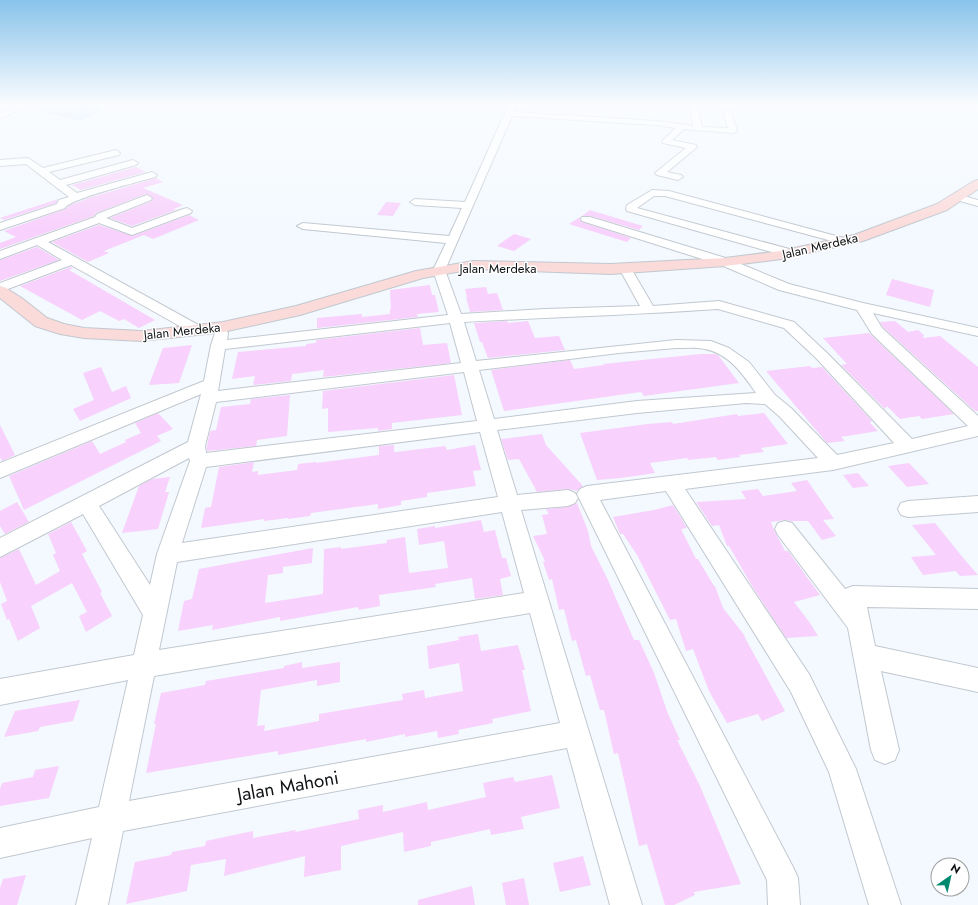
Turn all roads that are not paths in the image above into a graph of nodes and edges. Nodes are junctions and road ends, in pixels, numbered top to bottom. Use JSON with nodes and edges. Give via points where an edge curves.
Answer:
{"nodes":[{"id":1,"x":495,"y":146,"type":"edge"},
{"id":2,"x":671,"y":146,"type":"edge"},
{"id":3,"x":690,"y":146,"type":"edge"},
{"id":4,"x":116,"y":152,"type":"dead end"},
{"id":5,"x":680,"y":157,"type":"junction"},
{"id":6,"x":0,"y":163,"type":"edge"},
{"id":7,"x":134,"y":163,"type":"dead end"},
{"id":8,"x":43,"y":171,"type":"junction"},
{"id":9,"x":152,"y":176,"type":"dead end"},
{"id":10,"x":678,"y":177,"type":"dead end"},
{"id":11,"x":58,"y":184,"type":"junction"},
{"id":12,"x":978,"y":184,"type":"edge"},
{"id":13,"x":76,"y":197,"type":"junction"},
{"id":14,"x":957,"y":197,"type":"junction"},
{"id":15,"x":147,"y":198,"type":"dead end"},
{"id":16,"x":415,"y":202,"type":"dead end"},
{"id":17,"x":978,"y":203,"type":"edge"},
{"id":18,"x":469,"y":205,"type":"junction"},
{"id":19,"x":186,"y":210,"type":"dead end"},
{"id":20,"x":99,"y":219,"type":"junction"},
{"id":21,"x":586,"y":219,"type":"dead end"},
{"id":22,"x":303,"y":226,"type":"dead end"},
{"id":23,"x":0,"y":227,"type":"edge"},
{"id":24,"x":453,"y":240,"type":"junction"},
{"id":25,"x":38,"y":241,"type":"junction"},
{"id":26,"x":843,"y":242,"type":"junction"},
{"id":27,"x":789,"y":254,"type":"junction"},
{"id":28,"x":0,"y":255,"type":"edge"},
{"id":29,"x":72,"y":260,"type":"junction"},
{"id":30,"x":725,"y":262,"type":"junction"},
{"id":31,"x":625,"y":268,"type":"junction"},
{"id":32,"x":439,"y":270,"type":"junction"},
{"id":33,"x":0,"y":290,"type":"edge"},
{"id":34,"x":862,"y":307,"type":"junction"},
{"id":35,"x":649,"y":310,"type":"junction"},
{"id":36,"x":456,"y":318,"type":"junction"},
{"id":37,"x":955,"y":327,"type":"junction"},
{"id":38,"x":197,"y":330,"type":"junction"},
{"id":39,"x":978,"y":332,"type":"edge"},
{"id":40,"x":220,"y":336,"type":"junction"},
{"id":41,"x":978,"y":344,"type":"edge"},
{"id":42,"x":470,"y":367,"type":"junction"},
{"id":43,"x":210,"y":390,"type":"junction"},
{"id":44,"x":769,"y":399,"type":"junction"},
{"id":45,"x":487,"y":425,"type":"junction"},
{"id":46,"x":978,"y":426,"type":"edge"},
{"id":47,"x":978,"y":430,"type":"edge"},
{"id":48,"x":907,"y":445,"type":"junction"},
{"id":49,"x":198,"y":454,"type":"junction"},
{"id":50,"x":834,"y":463,"type":"junction"},
{"id":51,"x":0,"y":472,"type":"edge"},
{"id":52,"x":671,"y":483,"type":"junction"},
{"id":53,"x":568,"y":498,"type":"dead end"},
{"id":54,"x":87,"y":503,"type":"junction"},
{"id":55,"x":510,"y":503,"type":"junction"},
{"id":56,"x":978,"y":504,"type":"edge"},
{"id":57,"x":908,"y":509,"type":"dead end"},
{"id":58,"x":785,"y":529,"type":"dead end"},
{"id":59,"x":0,"y":548,"type":"edge"},
{"id":60,"x":168,"y":554,"type":"junction"},
{"id":61,"x":978,"y":599,"type":"edge"},
{"id":62,"x":538,"y":601,"type":"junction"},
{"id":63,"x":156,"y":613,"type":"junction"},
{"id":64,"x":859,"y":623,"type":"junction"},
{"id":65,"x":866,"y":656,"type":"junction"},
{"id":66,"x":144,"y":665,"type":"junction"},
{"id":67,"x":978,"y":680,"type":"edge"},
{"id":68,"x":0,"y":692,"type":"edge"},
{"id":69,"x":576,"y":733,"type":"junction"},
{"id":70,"x":885,"y":750,"type":"dead end"},
{"id":71,"x":110,"y":819,"type":"junction"},
{"id":72,"x":0,"y":843,"type":"edge"},
{"id":73,"x":92,"y":905,"type":"edge"},
{"id":74,"x":626,"y":905,"type":"edge"},
{"id":75,"x":784,"y":905,"type":"edge"},
{"id":76,"x":885,"y":905,"type":"edge"}],
"edges":[{"from":1,"to":18,"type":"street"},
{"from":2,"to":5,"type":"street"},
{"from":3,"to":5,"type":"street","via":[[693,147]]},
{"from":4,"to":8,"type":"street"},
{"from":5,"to":10,"type":"street","via":[[660,173]]},
{"from":6,"to":8,"type":"street","via":[[28,161]]},
{"from":7,"to":11,"type":"street"},
{"from":8,"to":11,"type":"street"},
{"from":9,"to":13,"type":"street"},
{"from":11,"to":13,"type":"street"},
{"from":12,"to":14,"type":"street","name":"Jalan Merdeka"},
{"from":13,"to":23,"type":"street","via":[[63,202],[61,206]]},
{"from":14,"to":17,"type":"street"},
{"from":14,"to":26,"type":"street","name":"Jalan Merdeka","via":[[942,207]]},
{"from":15,"to":20,"type":"street"},
{"from":16,"to":18,"type":"street"},
{"from":18,"to":24,"type":"street"},
{"from":19,"to":20,"type":"street","via":[[132,232]]},
{"from":20,"to":25,"type":"street"},
{"from":21,"to":30,"type":"street"},
{"from":22,"to":24,"type":"street"},
{"from":24,"to":32,"type":"street"},
{"from":25,"to":28,"type":"street"},
{"from":25,"to":29,"type":"street"},
{"from":26,"to":27,"type":"street","name":"Jalan Merdeka"},
{"from":26,"to":27,"type":"street","via":[[665,193],[652,193],[631,207],[635,211]]},
{"from":27,"to":30,"type":"street","name":"Jalan Merdeka"},
{"from":29,"to":33,"type":"street"},
{"from":29,"to":38,"type":"street"},
{"from":30,"to":31,"type":"street","name":"Jalan Merdeka"},
{"from":30,"to":34,"type":"street","via":[[784,287]]},
{"from":31,"to":32,"type":"street","name":"Jalan Merdeka","via":[[473,265]]},
{"from":31,"to":35,"type":"street"},
{"from":32,"to":36,"type":"street"},
{"from":32,"to":40,"type":"street","name":"Jalan Merdeka"},
{"from":33,"to":38,"type":"street","name":"Jalan Merdeka","via":[[41,322],[84,334],[140,336]]},
{"from":34,"to":37,"type":"street"},
{"from":34,"to":46,"type":"street","via":[[877,331]]},
{"from":35,"to":36,"type":"street"},
{"from":35,"to":48,"type":"street","via":[[719,305],[789,325]]},
{"from":36,"to":40,"type":"street"},
{"from":36,"to":42,"type":"street"},
{"from":37,"to":39,"type":"street"},
{"from":37,"to":41,"type":"street"},
{"from":38,"to":40,"type":"street","name":"Jalan Merdeka"},
{"from":40,"to":43,"type":"street"},
{"from":42,"to":43,"type":"street"},
{"from":42,"to":44,"type":"street","via":[[618,349],[706,344],[724,351],[744,364]]},
{"from":42,"to":45,"type":"street"},
{"from":43,"to":49,"type":"street"},
{"from":43,"to":51,"type":"street"},
{"from":44,"to":45,"type":"street","via":[[746,398],[637,407]]},
{"from":44,"to":50,"type":"street"},
{"from":45,"to":49,"type":"street"},
{"from":45,"to":55,"type":"street"},
{"from":47,"to":48,"type":"street"},
{"from":48,"to":50,"type":"street"},
{"from":49,"to":54,"type":"street"},
{"from":49,"to":60,"type":"street"},
{"from":50,"to":52,"type":"street"},
{"from":52,"to":75,"type":"street","via":[[587,494],[782,878]]},
{"from":52,"to":76,"type":"street","via":[[800,683],[842,769]]},
{"from":53,"to":55,"type":"street"},
{"from":54,"to":59,"type":"street"},
{"from":54,"to":63,"type":"street"},
{"from":55,"to":60,"type":"street"},
{"from":55,"to":62,"type":"street"},
{"from":56,"to":57,"type":"street"},
{"from":58,"to":64,"type":"street"},
{"from":60,"to":63,"type":"street"},
{"from":61,"to":64,"type":"street","via":[[853,596]]},
{"from":62,"to":66,"type":"street"},
{"from":62,"to":69,"type":"street"},
{"from":63,"to":66,"type":"street"},
{"from":64,"to":65,"type":"street"},
{"from":65,"to":67,"type":"street"},
{"from":65,"to":70,"type":"street"},
{"from":66,"to":68,"type":"street"},
{"from":66,"to":71,"type":"street"},
{"from":69,"to":71,"type":"street","name":"Jalan Mahoni"},
{"from":69,"to":74,"type":"street"},
{"from":71,"to":72,"type":"street","name":"Jalan Mahoni"},
{"from":71,"to":73,"type":"street"}]}
